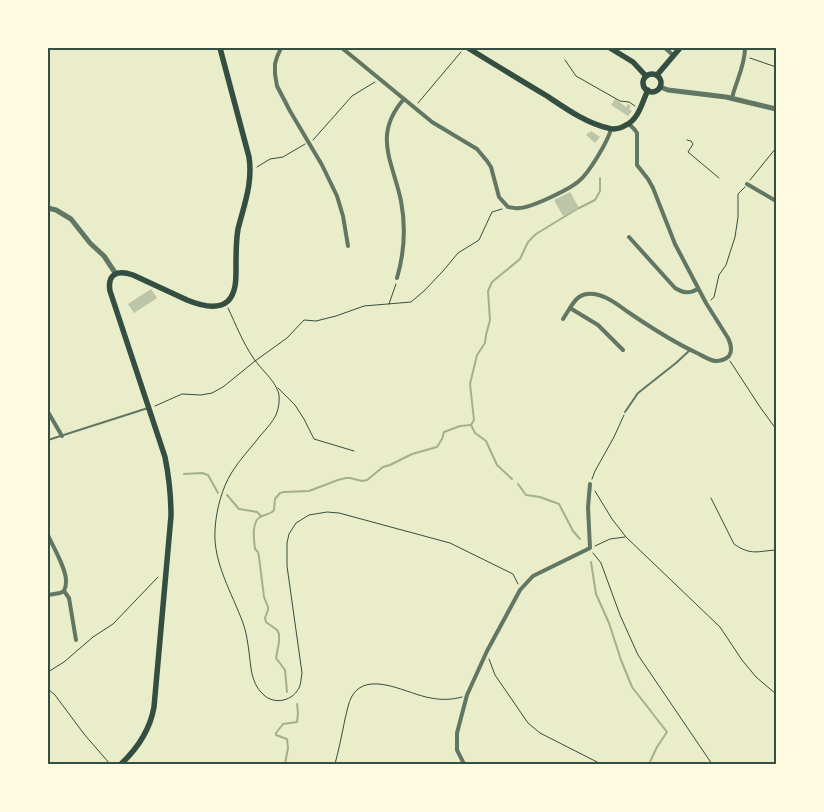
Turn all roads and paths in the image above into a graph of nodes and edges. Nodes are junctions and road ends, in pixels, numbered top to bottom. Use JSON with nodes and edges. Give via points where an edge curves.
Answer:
{"nodes":[{"id":1,"x":220,"y":48,"type":"edge"},
{"id":2,"x":281,"y":48,"type":"edge"},
{"id":3,"x":342,"y":48,"type":"edge"},
{"id":4,"x":468,"y":48,"type":"edge"},
{"id":5,"x":610,"y":48,"type":"edge"},
{"id":6,"x":666,"y":48,"type":"edge"},
{"id":7,"x":680,"y":48,"type":"edge"},
{"id":8,"x":745,"y":48,"type":"edge"},
{"id":9,"x":461,"y":52,"type":"dead end"},
{"id":10,"x":674,"y":56,"type":"junction"},
{"id":11,"x":744,"y":56,"type":"junction"},
{"id":12,"x":565,"y":60,"type":"dead end"},
{"id":13,"x":776,"y":67,"type":"edge"},
{"id":14,"x":657,"y":75,"type":"junction"},
{"id":15,"x":646,"y":76,"type":"junction"},
{"id":16,"x":379,"y":78,"type":"junction"},
{"id":17,"x":660,"y":88,"type":"junction"},
{"id":18,"x":648,"y":90,"type":"junction"},
{"id":19,"x":732,"y":98,"type":"junction"},
{"id":20,"x":404,"y":99,"type":"junction"},
{"id":21,"x":414,"y":108,"type":"junction"},
{"id":22,"x":640,"y":109,"type":"junction"},
{"id":23,"x":776,"y":109,"type":"edge"},
{"id":24,"x":629,"y":124,"type":"junction"},
{"id":25,"x":611,"y":129,"type":"junction"},
{"id":26,"x":687,"y":140,"type":"dead end"},
{"id":27,"x":309,"y":142,"type":"junction"},
{"id":28,"x":257,"y":167,"type":"dead end"},
{"id":29,"x":719,"y":178,"type":"dead end"},
{"id":30,"x":747,"y":184,"type":"dead end"},
{"id":31,"x":776,"y":201,"type":"edge"},
{"id":32,"x":508,"y":207,"type":"junction"},
{"id":33,"x":48,"y":208,"type":"edge"},
{"id":34,"x":629,"y":237,"type":"dead end"},
{"id":35,"x":736,"y":237,"type":"dead end"},
{"id":36,"x":348,"y":246,"type":"dead end"},
{"id":37,"x":116,"y":274,"type":"junction"},
{"id":38,"x":397,"y":278,"type":"joint"},
{"id":39,"x":698,"y":289,"type":"junction"},
{"id":40,"x":710,"y":300,"type":"dead end"},
{"id":41,"x":225,"y":303,"type":"junction"},
{"id":42,"x":389,"y":304,"type":"junction"},
{"id":43,"x":570,"y":308,"type":"junction"},
{"id":44,"x":563,"y":319,"type":"dead end"},
{"id":45,"x":623,"y":350,"type":"dead end"},
{"id":46,"x":690,"y":350,"type":"junction"},
{"id":47,"x":727,"y":358,"type":"junction"},
{"id":48,"x":255,"y":361,"type":"junction"},
{"id":49,"x":277,"y":388,"type":"junction"},
{"id":50,"x":149,"y":408,"type":"junction"},
{"id":51,"x":48,"y":412,"type":"edge"},
{"id":52,"x":625,"y":412,"type":"joint"},
{"id":53,"x":776,"y":429,"type":"edge"},
{"id":54,"x":62,"y":436,"type":"junction"},
{"id":55,"x":48,"y":440,"type":"edge"},
{"id":56,"x":354,"y":451,"type":"dead end"},
{"id":57,"x":590,"y":484,"type":"junction"},
{"id":58,"x":711,"y":498,"type":"dead end"},
{"id":59,"x":48,"y":535,"type":"edge"},
{"id":60,"x":626,"y":537,"type":"junction"},
{"id":61,"x":590,"y":548,"type":"junction"},
{"id":62,"x":776,"y":550,"type":"edge"},
{"id":63,"x":165,"y":576,"type":"junction"},
{"id":64,"x":520,"y":590,"type":"junction"},
{"id":65,"x":64,"y":591,"type":"junction"},
{"id":66,"x":48,"y":595,"type":"edge"},
{"id":67,"x":76,"y":640,"type":"dead end"},
{"id":68,"x":487,"y":652,"type":"junction"},
{"id":69,"x":48,"y":672,"type":"edge"},
{"id":70,"x":48,"y":689,"type":"edge"},
{"id":71,"x":776,"y":694,"type":"edge"},
{"id":72,"x":467,"y":696,"type":"junction"},
{"id":73,"x":110,"y":764,"type":"edge"},
{"id":74,"x":121,"y":764,"type":"edge"},
{"id":75,"x":335,"y":764,"type":"edge"},
{"id":76,"x":464,"y":764,"type":"edge"},
{"id":77,"x":601,"y":764,"type":"edge"},
{"id":78,"x":712,"y":764,"type":"edge"}],
"edges":[{"from":1,"to":41,"type":"main road","via":[[250,168],[249,188],[236,242],[235,286]]},
{"from":2,"to":27,"type":"street","via":[[275,64],[277,86]]},
{"from":3,"to":16,"type":"street"},
{"from":4,"to":25,"type":"main road","via":[[582,118]]},
{"from":5,"to":15,"type":"main road","via":[[633,62]]},
{"from":6,"to":10,"type":"street"},
{"from":7,"to":10,"type":"main road"},
{"from":8,"to":11,"type":"street"},
{"from":9,"to":21,"type":"path"},
{"from":10,"to":14,"type":"main road"},
{"from":11,"to":13,"type":"path"},
{"from":11,"to":19,"type":"street"},
{"from":12,"to":22,"type":"path","via":[[576,76]]},
{"from":14,"to":15,"type":"main road"},
{"from":14,"to":17,"type":"main road"},
{"from":15,"to":18,"type":"main road","via":[[644,82]]},
{"from":16,"to":20,"type":"street"},
{"from":16,"to":27,"type":"path","via":[[352,96]]},
{"from":17,"to":18,"type":"main road"},
{"from":17,"to":19,"type":"street"},
{"from":18,"to":22,"type":"main road"},
{"from":19,"to":23,"type":"street"},
{"from":20,"to":21,"type":"street"},
{"from":20,"to":38,"type":"street","via":[[389,123],[386,142],[403,222],[403,255]]},
{"from":21,"to":32,"type":"street","via":[[477,149],[487,161],[500,197]]},
{"from":22,"to":24,"type":"main road"},
{"from":24,"to":25,"type":"main road"},
{"from":24,"to":39,"type":"street","via":[[637,133],[637,165],[653,188],[675,244]]},
{"from":25,"to":32,"type":"street","via":[[578,182],[530,205]]},
{"from":26,"to":29,"type":"path","via":[[693,144],[688,152]]},
{"from":27,"to":28,"type":"path"},
{"from":27,"to":36,"type":"street","via":[[336,196]]},
{"from":30,"to":31,"type":"street"},
{"from":32,"to":42,"type":"path","via":[[492,212],[478,240],[458,253],[424,292],[411,302]]},
{"from":33,"to":37,"type":"street","via":[[70,218]]},
{"from":34,"to":39,"type":"street","via":[[675,288],[689,293]]},
{"from":35,"to":40,"type":"path","via":[[719,275],[714,297]]},
{"from":37,"to":41,"type":"main road","via":[[133,275],[196,304],[217,306]]},
{"from":37,"to":50,"type":"main road","via":[[110,282],[110,292]]},
{"from":38,"to":42,"type":"path"},
{"from":39,"to":47,"type":"street","via":[[731,343]]},
{"from":41,"to":48,"type":"path"},
{"from":42,"to":48,"type":"path","via":[[364,306],[316,321],[304,320]]},
{"from":43,"to":44,"type":"street"},
{"from":43,"to":45,"type":"street","via":[[598,325]]},
{"from":43,"to":46,"type":"street","via":[[577,298],[596,294],[611,300]]},
{"from":46,"to":47,"type":"street","via":[[712,360]]},
{"from":46,"to":52,"type":"lane","via":[[638,392]]},
{"from":47,"to":53,"type":"path"},
{"from":48,"to":49,"type":"path"},
{"from":48,"to":50,"type":"path","via":[[212,393],[182,394]]},
{"from":49,"to":56,"type":"path","via":[[295,405],[314,439]]},
{"from":49,"to":64,"type":"path","via":[[277,412],[232,473],[221,497],[215,529],[218,561],[244,626],[252,675],[264,696],[273,700],[288,699],[299,687],[302,673],[287,566],[287,543],[296,523],[309,515],[339,513],[450,543],[513,574]]},
{"from":50,"to":54,"type":"lane"},
{"from":50,"to":63,"type":"main road","via":[[170,484],[171,516]]},
{"from":51,"to":54,"type":"street"},
{"from":52,"to":57,"type":"path"},
{"from":54,"to":55,"type":"lane"},
{"from":57,"to":60,"type":"path"},
{"from":57,"to":61,"type":"street"},
{"from":58,"to":62,"type":"path","via":[[734,544],[750,552]]},
{"from":59,"to":65,"type":"street","via":[[66,577]]},
{"from":60,"to":61,"type":"path","via":[[610,539]]},
{"from":60,"to":71,"type":"path","via":[[720,627],[756,677]]},
{"from":61,"to":64,"type":"street","via":[[533,576]]},
{"from":61,"to":78,"type":"path","via":[[601,563],[638,655]]},
{"from":63,"to":69,"type":"path","via":[[157,577],[113,624]]},
{"from":63,"to":74,"type":"main road","via":[[153,712],[140,742]]},
{"from":64,"to":68,"type":"street"},
{"from":65,"to":66,"type":"street"},
{"from":65,"to":67,"type":"street","via":[[69,598]]},
{"from":68,"to":72,"type":"street"},
{"from":68,"to":77,"type":"path","via":[[495,675],[528,723],[540,733]]},
{"from":70,"to":73,"type":"path"},
{"from":72,"to":75,"type":"path","via":[[439,700],[388,685],[375,683],[365,686],[352,696]]},
{"from":72,"to":76,"type":"street","via":[[457,733],[457,750]]}]}
